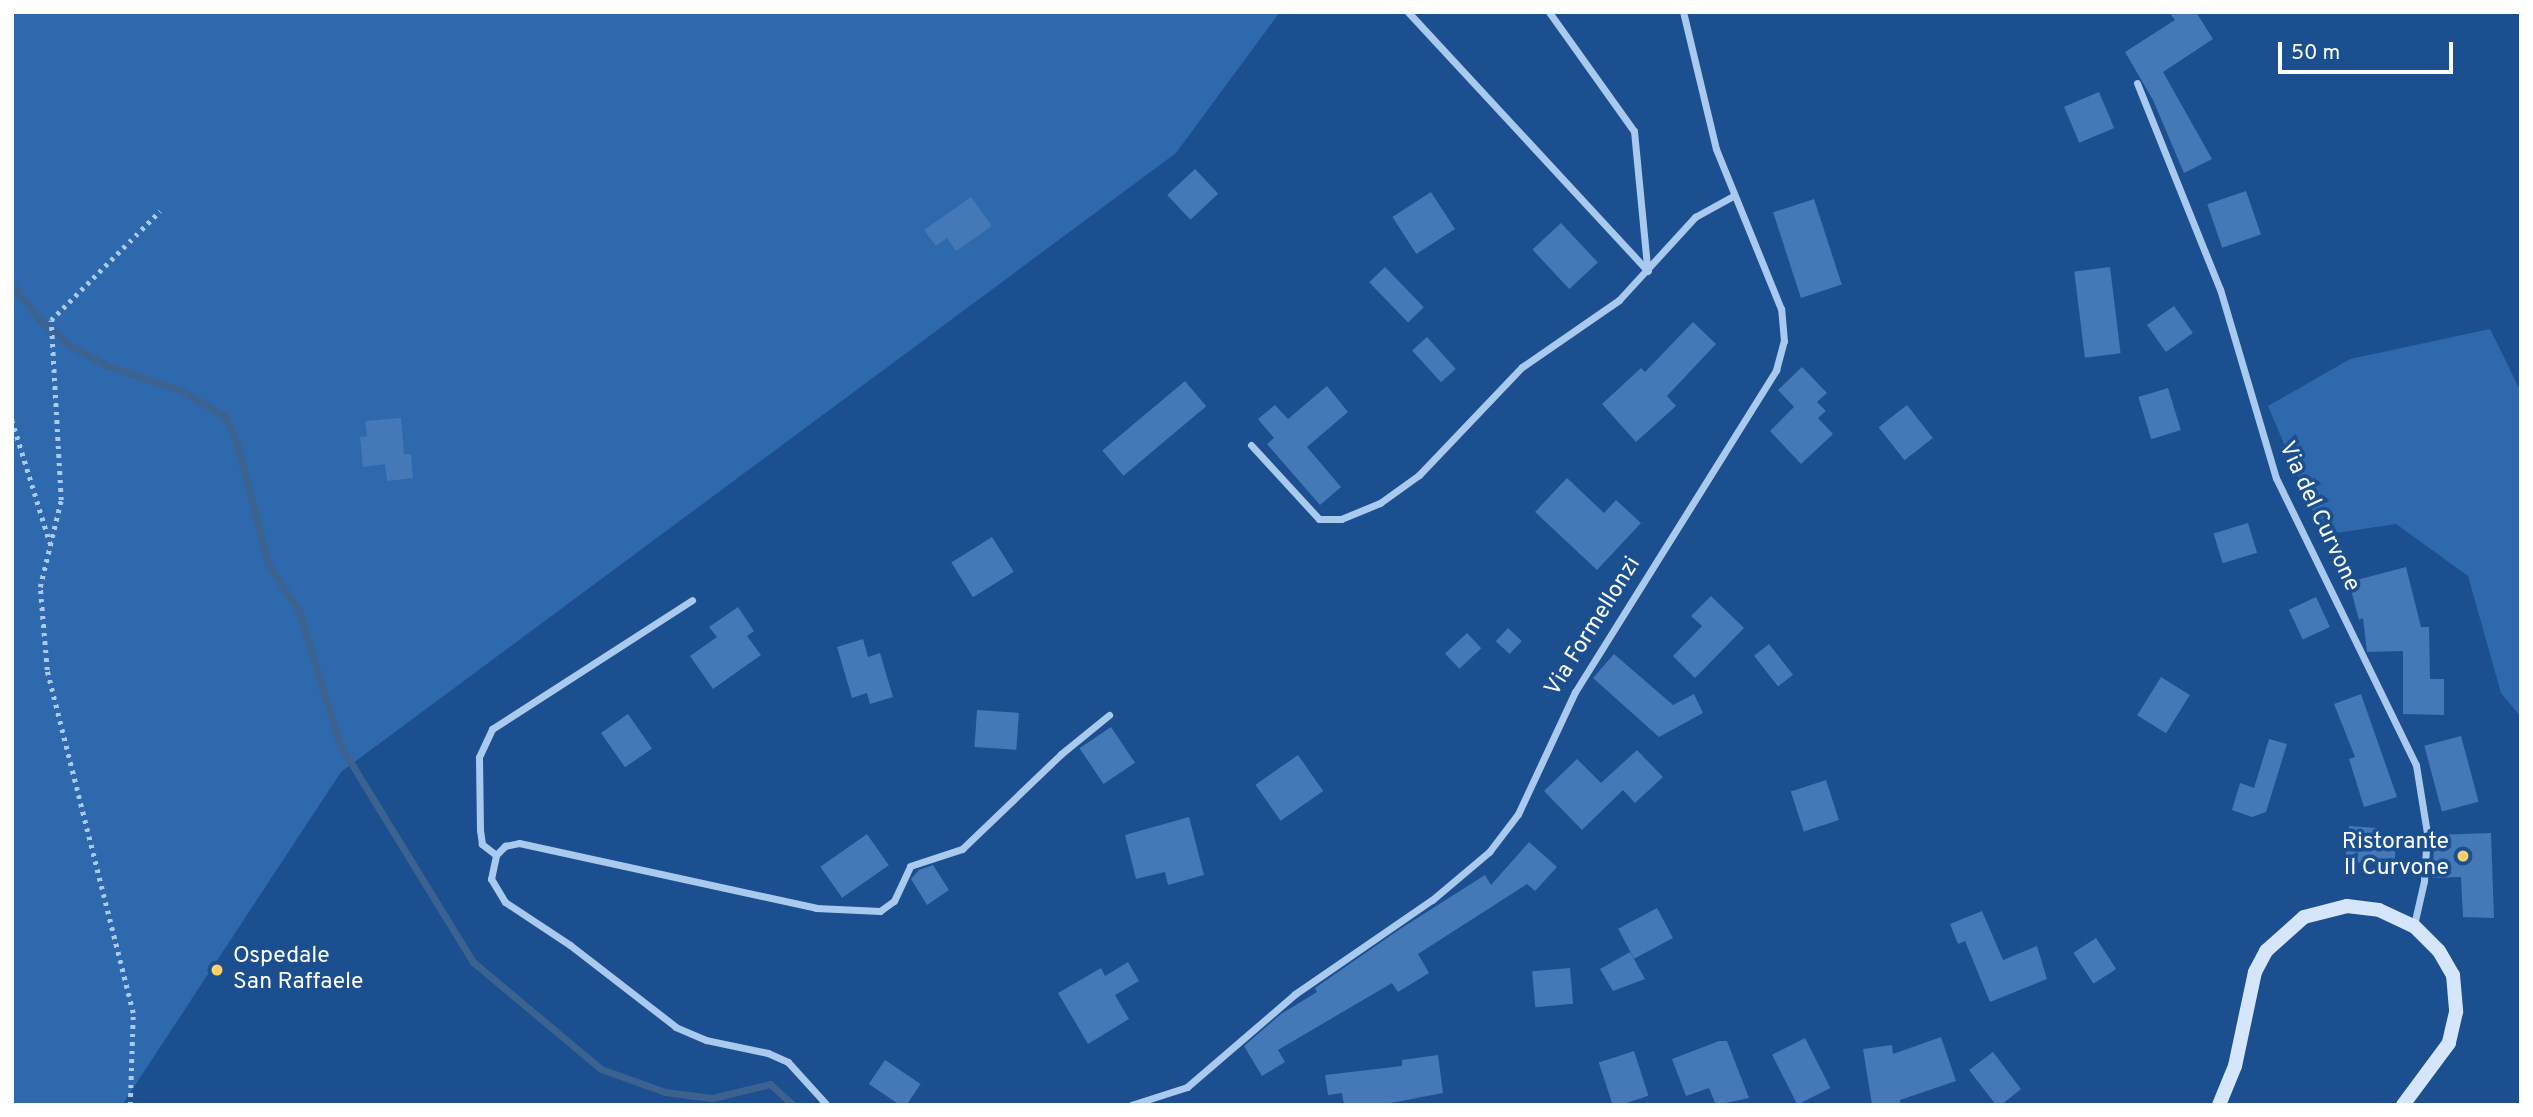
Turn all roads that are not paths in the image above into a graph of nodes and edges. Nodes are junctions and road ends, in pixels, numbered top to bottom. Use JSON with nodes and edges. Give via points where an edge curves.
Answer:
{"nodes":[{"id":1,"x":1408,"y":12,"type":"edge"},
{"id":2,"x":1549,"y":12,"type":"edge"},
{"id":3,"x":1683,"y":12,"type":"edge"},
{"id":4,"x":2137,"y":83,"type":"dead end"},
{"id":5,"x":1733,"y":196,"type":"junction"},
{"id":6,"x":1648,"y":271,"type":"junction"},
{"id":7,"x":1251,"y":445,"type":"dead end"},
{"id":8,"x":692,"y":600,"type":"dead end"},
{"id":9,"x":1109,"y":715,"type":"dead end"},
{"id":10,"x":496,"y":855,"type":"junction"},
{"id":11,"x":2414,"y":926,"type":"junction"},
{"id":12,"x":827,"y":1105,"type":"edge"},
{"id":13,"x":1131,"y":1105,"type":"edge"},
{"id":14,"x":2219,"y":1105,"type":"edge"},
{"id":15,"x":2403,"y":1105,"type":"edge"}],
"edges":[{"from":1,"to":6,"type":"street"},
{"from":2,"to":6,"type":"street","via":[[1634,131]]},
{"from":3,"to":5,"type":"street","name":"Via Formellonzi","via":[[1702,101]]},
{"from":4,"to":11,"type":"street","name":"Via del Curvone","via":[[2220,289],[2280,488],[2416,765],[2427,833],[2424,881]]},
{"from":5,"to":6,"type":"street","via":[[1695,218]]},
{"from":5,"to":13,"type":"street","name":"Via Formellonzi","via":[[1781,309],[1785,331],[1780,360],[1567,706],[1510,827],[1468,872],[1303,988],[1187,1087]]},
{"from":6,"to":7,"type":"street","via":[[1602,313],[1522,367],[1405,487],[1360,513],[1333,521],[1319,519]]},
{"from":8,"to":10,"type":"street","via":[[492,729],[479,757],[480,830],[482,844]]},
{"from":9,"to":10,"type":"street","via":[[1060,754],[962,849],[910,866],[894,901],[880,911],[816,908],[519,843],[505,846]]},
{"from":10,"to":12,"type":"street","via":[[491,879],[505,902],[570,945],[676,1027],[788,1062]]},
{"from":11,"to":14,"type":"main road","via":[[2379,911],[2347,906],[2304,917],[2283,931],[2255,972],[2235,1066]]},
{"from":11,"to":15,"type":"main road","via":[[2439,951],[2453,975],[2456,1012],[2443,1054]]}]}
